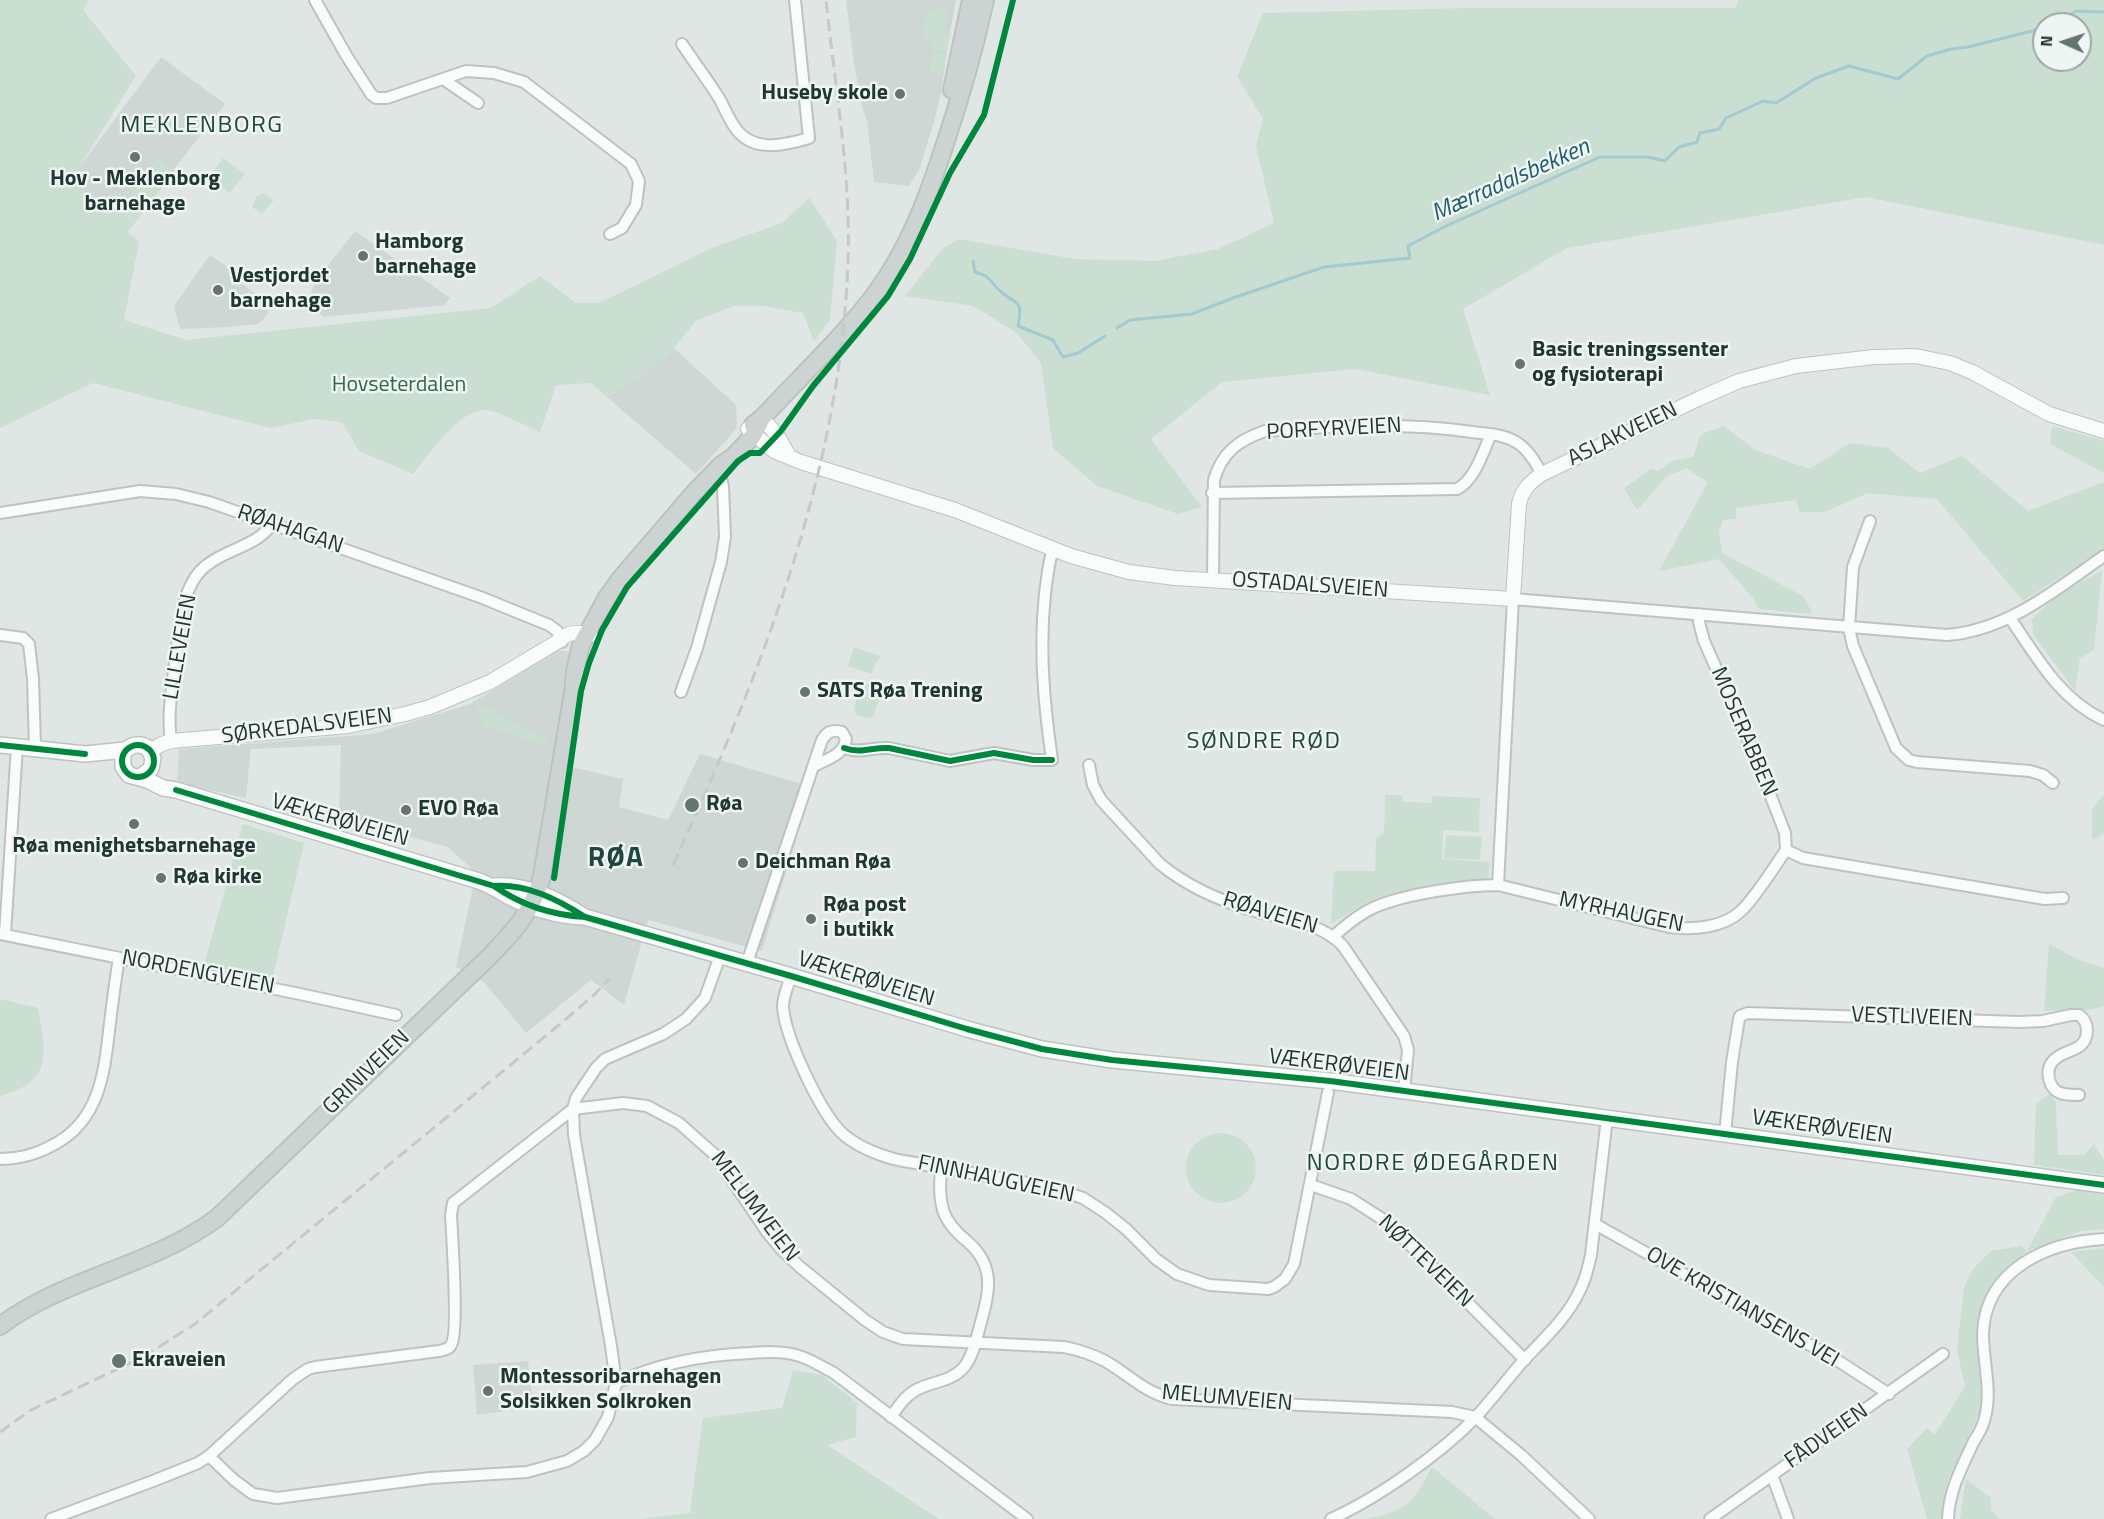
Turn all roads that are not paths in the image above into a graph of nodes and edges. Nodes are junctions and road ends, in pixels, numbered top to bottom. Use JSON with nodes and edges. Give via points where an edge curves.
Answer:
{"nodes":[{"id":1,"x":315,"y":0,"type":"edge"},
{"id":2,"x":795,"y":0,"type":"edge"},
{"id":3,"x":971,"y":0,"type":"edge"},
{"id":4,"x":984,"y":0,"type":"edge"},
{"id":5,"x":682,"y":44,"type":"dead end"},
{"id":6,"x":443,"y":79,"type":"junction"},
{"id":7,"x":478,"y":103,"type":"dead end"},
{"id":8,"x":936,"y":170,"type":"junction"},
{"id":9,"x":610,"y":234,"type":"dead end"},
{"id":10,"x":762,"y":418,"type":"junction"},
{"id":11,"x":750,"y":431,"type":"junction"},
{"id":12,"x":2104,"y":431,"type":"edge"},
{"id":13,"x":1491,"y":435,"type":"junction"},
{"id":14,"x":789,"y":456,"type":"junction"},
{"id":15,"x":717,"y":469,"type":"junction"},
{"id":16,"x":1542,"y":474,"type":"junction"},
{"id":17,"x":1212,"y":493,"type":"junction"},
{"id":18,"x":0,"y":513,"type":"edge"},
{"id":19,"x":1870,"y":521,"type":"dead end"},
{"id":20,"x":272,"y":524,"type":"junction"},
{"id":21,"x":1053,"y":549,"type":"junction"},
{"id":22,"x":2104,"y":556,"type":"edge"},
{"id":23,"x":1213,"y":580,"type":"junction"},
{"id":24,"x":1513,"y":599,"type":"junction"},
{"id":25,"x":1699,"y":614,"type":"junction"},
{"id":26,"x":2010,"y":618,"type":"junction"},
{"id":27,"x":1849,"y":628,"type":"junction"},
{"id":28,"x":0,"y":635,"type":"edge"},
{"id":29,"x":587,"y":638,"type":"junction"},
{"id":30,"x":560,"y":641,"type":"junction"},
{"id":31,"x":681,"y":692,"type":"dead end"},
{"id":32,"x":2104,"y":720,"type":"edge"},
{"id":33,"x":171,"y":741,"type":"junction"},
{"id":34,"x":0,"y":745,"type":"edge"},
{"id":35,"x":17,"y":746,"type":"junction"},
{"id":36,"x":35,"y":748,"type":"junction"},
{"id":37,"x":844,"y":748,"type":"junction"},
{"id":38,"x":126,"y":750,"type":"junction"},
{"id":39,"x":85,"y":754,"type":"junction"},
{"id":40,"x":152,"y":758,"type":"junction"},
{"id":41,"x":1089,"y":765,"type":"dead end"},
{"id":42,"x":814,"y":766,"type":"junction"},
{"id":43,"x":123,"y":767,"type":"junction"},
{"id":44,"x":140,"y":777,"type":"junction"},
{"id":45,"x":2053,"y":783,"type":"dead end"},
{"id":46,"x":176,"y":790,"type":"junction"},
{"id":47,"x":1786,"y":850,"type":"junction"},
{"id":48,"x":1498,"y":885,"type":"junction"},
{"id":49,"x":2062,"y":898,"type":"dead end"},
{"id":50,"x":535,"y":899,"type":"junction"},
{"id":51,"x":2,"y":934,"type":"edge"},
{"id":52,"x":1334,"y":936,"type":"junction"},
{"id":53,"x":720,"y":956,"type":"junction"},
{"id":54,"x":119,"y":957,"type":"junction"},
{"id":55,"x":747,"y":963,"type":"junction"},
{"id":56,"x":791,"y":976,"type":"junction"},
{"id":57,"x":396,"y":1015,"type":"dead end"},
{"id":58,"x":1404,"y":1091,"type":"junction"},
{"id":59,"x":1328,"y":1092,"type":"dead end"},
{"id":60,"x":2079,"y":1095,"type":"dead end"},
{"id":61,"x":573,"y":1109,"type":"junction"},
{"id":62,"x":1607,"y":1118,"type":"junction"},
{"id":63,"x":1725,"y":1134,"type":"junction"},
{"id":64,"x":0,"y":1159,"type":"edge"},
{"id":65,"x":940,"y":1168,"type":"junction"},
{"id":66,"x":1311,"y":1185,"type":"junction"},
{"id":67,"x":2104,"y":1185,"type":"edge"},
{"id":68,"x":1595,"y":1224,"type":"junction"},
{"id":69,"x":2104,"y":1239,"type":"edge"},
{"id":70,"x":0,"y":1326,"type":"edge"},
{"id":71,"x":975,"y":1342,"type":"junction"},
{"id":72,"x":1943,"y":1354,"type":"dead end"},
{"id":73,"x":1525,"y":1360,"type":"junction"},
{"id":74,"x":616,"y":1383,"type":"junction"},
{"id":75,"x":1889,"y":1394,"type":"junction"},
{"id":76,"x":891,"y":1417,"type":"junction"},
{"id":77,"x":1475,"y":1418,"type":"junction"},
{"id":78,"x":209,"y":1456,"type":"junction"},
{"id":79,"x":1772,"y":1475,"type":"junction"},
{"id":80,"x":51,"y":1519,"type":"edge"},
{"id":81,"x":1027,"y":1519,"type":"edge"},
{"id":82,"x":1331,"y":1519,"type":"edge"},
{"id":83,"x":1588,"y":1519,"type":"edge"},
{"id":84,"x":1710,"y":1519,"type":"edge"},
{"id":85,"x":1788,"y":1519,"type":"edge"},
{"id":86,"x":1948,"y":1519,"type":"edge"}],
"edges":[{"from":1,"to":6,"type":"street","via":[[376,98],[387,98]]},
{"from":2,"to":5,"type":"street","via":[[809,138],[766,145],[742,136]]},
{"from":3,"to":8,"type":"main road"},
{"from":4,"to":8,"type":"main road","via":[[962,94]]},
{"from":6,"to":7,"type":"street"},
{"from":6,"to":9,"type":"street","via":[[466,71],[494,73],[524,82],[631,164],[639,181],[636,205],[622,228]]},
{"from":8,"to":10,"type":"main road","via":[[911,234],[873,296]]},
{"from":10,"to":11,"type":"main road"},
{"from":10,"to":14,"type":"street"},
{"from":11,"to":14,"type":"street","name":"OSTADALSVEIEN","via":[[774,451]]},
{"from":11,"to":15,"type":"main road","via":[[733,457]]},
{"from":12,"to":16,"type":"street","name":"ASLAKVEIEN","via":[[2042,411],[1950,363],[1915,356],[1874,357],[1797,366],[1739,381]]},
{"from":13,"to":16,"type":"street","name":"PORFYRVEIEN","via":[[1522,446]]},
{"from":13,"to":17,"type":"street","via":[[1472,475],[1457,489]]},
{"from":13,"to":17,"type":"street","name":"PORFYRVEIEN","via":[[1360,425],[1265,431],[1242,440],[1226,453],[1216,471]]},
{"from":14,"to":21,"type":"street","name":"OSTADALSVEIEN","via":[[983,519]]},
{"from":15,"to":29,"type":"main road","via":[[620,579],[601,606]]},
{"from":15,"to":31,"type":"street","via":[[723,486],[725,537],[713,593]]},
{"from":16,"to":24,"type":"street","name":"ASLAKVEIEN","via":[[1526,487],[1519,504]]},
{"from":17,"to":23,"type":"street","name":"PORFYRVEIEN"},
{"from":18,"to":20,"type":"street","name":"RØAHAGAN","via":[[157,491],[209,502]]},
{"from":19,"to":27,"type":"street","via":[[1853,567]]},
{"from":20,"to":30,"type":"street","name":"RØAHAGAN","via":[[549,625],[557,631]]},
{"from":20,"to":33,"type":"street","name":"LILLEVEIEN","via":[[256,540],[204,567],[191,585],[181,619],[170,709]]},
{"from":21,"to":23,"type":"street","name":"OSTADALSVEIEN","via":[[1092,564],[1129,572]]},
{"from":21,"to":37,"type":"street","via":[[1041,638],[1052,760],[994,753],[955,761],[889,748],[855,752]]},
{"from":22,"to":26,"type":"street","name":"OSTADALSVEIEN"},
{"from":23,"to":24,"type":"street","name":"OSTADALSVEIEN"},
{"from":24,"to":25,"type":"street","name":"OSTADALSVEIEN"},
{"from":24,"to":48,"type":"street","name":"ASLAKVEIEN"},
{"from":25,"to":27,"type":"street","name":"OSTADALSVEIEN"},
{"from":25,"to":47,"type":"street","name":"MOSERABBEN","via":[[1704,641],[1785,832]]},
{"from":26,"to":27,"type":"street","name":"OSTADALSVEIEN","via":[[1984,629],[1947,635]]},
{"from":26,"to":32,"type":"street","via":[[2066,694]]},
{"from":27,"to":45,"type":"street","via":[[1891,740],[1902,755],[1917,762],[2030,771]]},
{"from":28,"to":36,"type":"street","via":[[23,638],[29,644]]},
{"from":29,"to":30,"type":"street","name":"SØRKEDALSVEIEN","via":[[569,633]]},
{"from":29,"to":50,"type":"main road","name":"GRINIVEIEN","via":[[575,672],[548,848]]},
{"from":30,"to":33,"type":"street","name":"SØRKEDALSVEIEN","via":[[490,682],[405,714],[348,726]]},
{"from":33,"to":40,"type":"street","name":"SØRKEDALSVEIEN","via":[[162,744]]},
{"from":34,"to":35,"type":"main road"},
{"from":35,"to":36,"type":"main road"},
{"from":35,"to":51,"type":"street"},
{"from":36,"to":39,"type":"main road"},
{"from":37,"to":42,"type":"street"},
{"from":37,"to":42,"type":"street","via":[[846,739],[842,732],[829,732],[822,740]]},
{"from":38,"to":39,"type":"main road"},
{"from":38,"to":40,"type":"main road","via":[[140,745]]},
{"from":38,"to":43,"type":"main road"},
{"from":39,"to":43,"type":"main road"},
{"from":40,"to":44,"type":"main road","via":[[148,773]]},
{"from":40,"to":46,"type":"main road"},
{"from":41,"to":52,"type":"street","name":"RØAVEIEN","via":[[1092,785],[1101,800],[1170,873],[1219,899],[1316,927]]},
{"from":42,"to":55,"type":"street"},
{"from":43,"to":44,"type":"main road","via":[[129,775]]},
{"from":44,"to":46,"type":"main road","name":"VÆKERØVEIEN"},
{"from":46,"to":50,"type":"main road","name":"VÆKERØVEIEN","via":[[494,886],[510,885]]},
{"from":47,"to":48,"type":"street","name":"MYRHAUGEN","via":[[1739,913],[1692,928],[1669,927]]},
{"from":47,"to":49,"type":"street","via":[[1803,858],[2045,899]]},
{"from":48,"to":52,"type":"street","name":"MYRHAUGEN","via":[[1395,900],[1374,907]]},
{"from":50,"to":53,"type":"main road","name":"VÆKERØVEIEN","via":[[556,899],[585,917]]},
{"from":50,"to":70,"type":"main road","name":"GRINIVEIEN","via":[[522,921],[497,948],[217,1218],[172,1246],[37,1303]]},
{"from":51,"to":54,"type":"street","name":"NORDENGVEIEN"},
{"from":52,"to":58,"type":"street","name":"RØAVEIEN","via":[[1404,1036],[1408,1050]]},
{"from":53,"to":55,"type":"main road","name":"VÆKERØVEIEN"},
{"from":53,"to":61,"type":"street","via":[[708,992],[696,1010],[663,1034],[605,1059],[586,1082]]},
{"from":54,"to":57,"type":"street","name":"NORDENGVEIEN"},
{"from":54,"to":64,"type":"street","via":[[103,1079],[92,1108],[63,1140],[32,1154]]},
{"from":55,"to":56,"type":"main road","name":"VÆKERØVEIEN"},
{"from":56,"to":58,"type":"main road","name":"VÆKERØVEIEN","via":[[1042,1048],[1112,1060]]},
{"from":56,"to":65,"type":"street","name":"FINNHAUGVEIEN","via":[[784,997],[785,1020],[831,1121],[877,1154]]},
{"from":58,"to":62,"type":"main road","name":"VÆKERØVEIEN"},
{"from":59,"to":66,"type":"street","name":"FINNHAUGVEIEN"},
{"from":60,"to":63,"type":"street","name":"VESTLIVEIEN","via":[[2057,1091],[2048,1071],[2054,1060],[2084,1042],[2086,1023],[2079,1015],[2019,1022],[1748,1013],[1738,1019]]},
{"from":61,"to":71,"type":"street","name":"MELUMVEIEN","via":[[631,1102],[659,1111],[692,1132],[715,1155],[782,1250],[865,1320],[883,1332],[903,1338]]},
{"from":61,"to":74,"type":"street","via":[[574,1135]]},
{"from":61,"to":78,"type":"street","via":[[453,1203],[455,1320],[451,1345],[439,1351],[308,1369]]},
{"from":62,"to":63,"type":"main road","name":"VÆKERØVEIEN"},
{"from":62,"to":68,"type":"street"},
{"from":63,"to":67,"type":"main road","name":"VÆKERØVEIEN"},
{"from":65,"to":66,"type":"street","name":"FINNHAUGVEIEN","via":[[1039,1185],[1083,1198],[1126,1228],[1177,1274],[1209,1285],[1261,1289],[1280,1284],[1291,1272]]},
{"from":65,"to":71,"type":"street","via":[[943,1211],[958,1234],[983,1258],[986,1269],[987,1299]]},
{"from":66,"to":73,"type":"street","name":"NØTTEVEIEN","via":[[1351,1199],[1387,1222]]},
{"from":68,"to":73,"type":"street","via":[[1587,1273],[1577,1298]]},
{"from":68,"to":75,"type":"street","name":"OVE KRISTIANSENS VEI","via":[[1840,1362]]},
{"from":69,"to":86,"type":"street","via":[[2081,1241],[2036,1254],[2014,1269],[1998,1289],[1983,1332],[1989,1399],[1984,1422],[1956,1479]]},
{"from":71,"to":76,"type":"street","via":[[957,1374],[915,1390]]},
{"from":71,"to":77,"type":"street","name":"MELUMVEIEN","via":[[1080,1350],[1107,1362],[1149,1391],[1172,1399],[1452,1412]]},
{"from":72,"to":75,"type":"street","name":"FÅDVEIEN"},
{"from":73,"to":77,"type":"street"},
{"from":74,"to":76,"type":"street","via":[[674,1362],[774,1352],[797,1355],[834,1373]]},
{"from":74,"to":78,"type":"street","via":[[608,1417],[595,1440],[567,1461],[527,1472],[430,1478],[277,1498],[253,1494]]},
{"from":75,"to":79,"type":"street","name":"FÅDVEIEN"},
{"from":76,"to":81,"type":"street"},
{"from":77,"to":82,"type":"street","via":[[1422,1463]]},
{"from":77,"to":83,"type":"street","name":"MELUMVEIEN","via":[[1521,1455]]},
{"from":78,"to":80,"type":"street"},
{"from":79,"to":84,"type":"street","name":"FÅDVEIEN"},
{"from":79,"to":85,"type":"street"}]}
